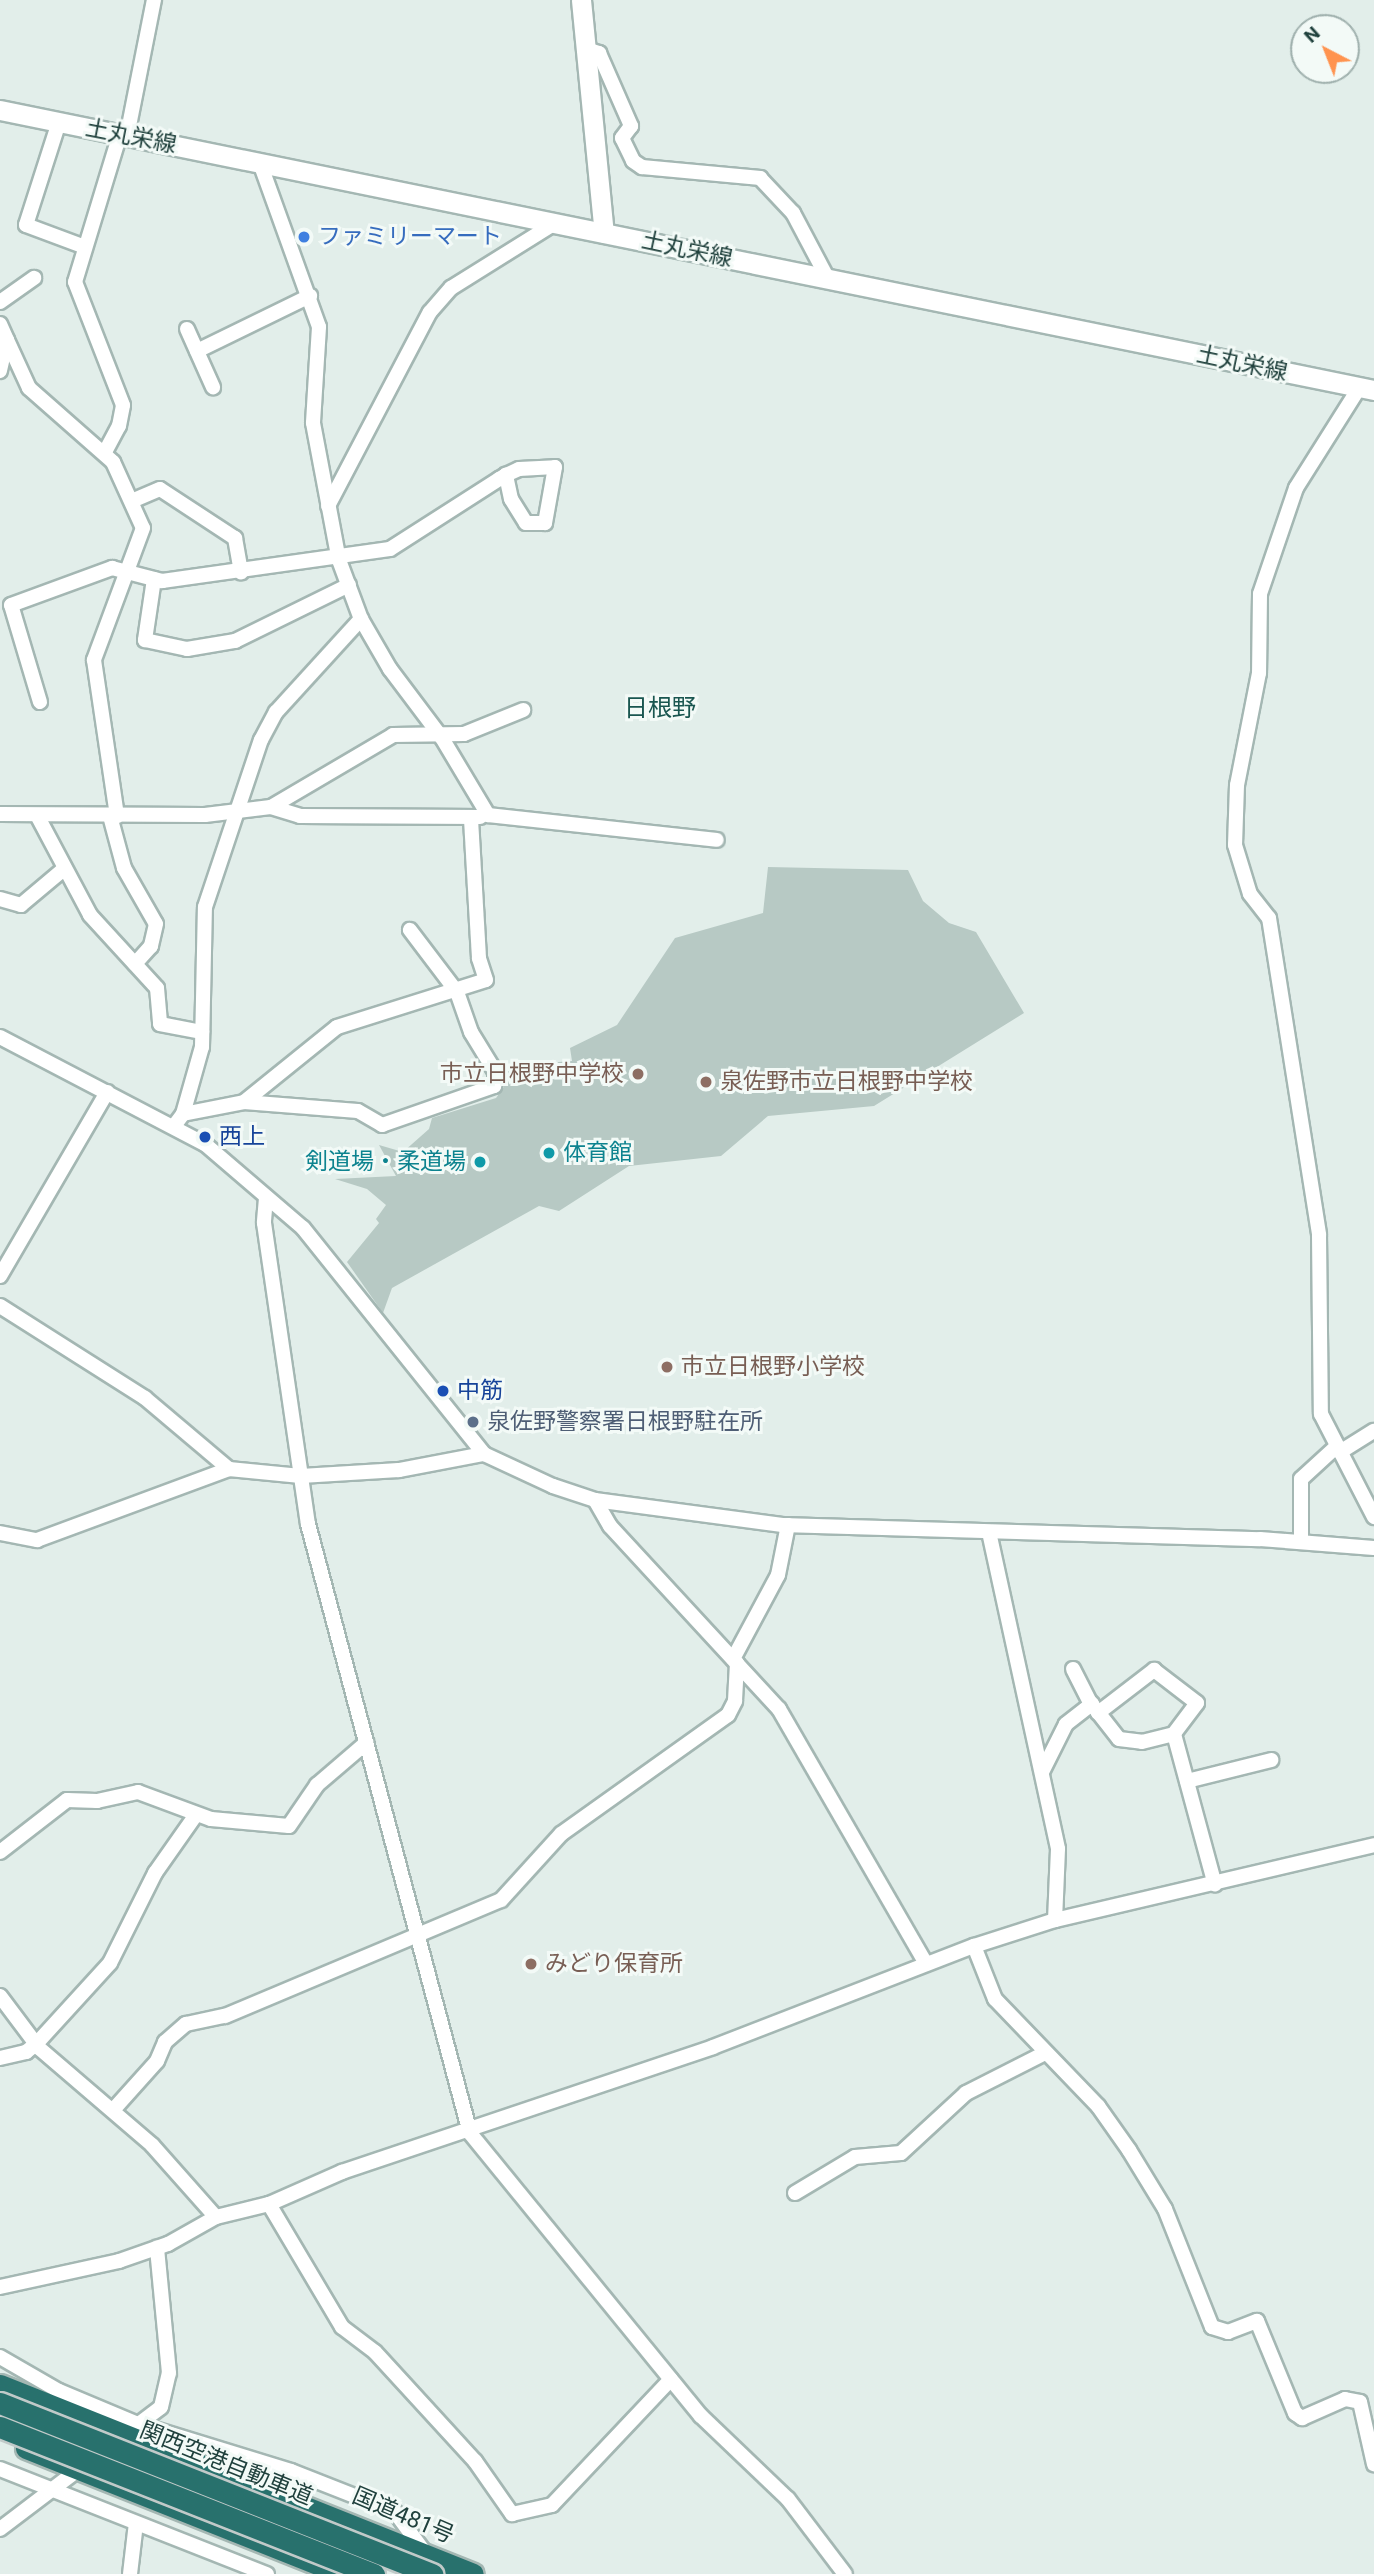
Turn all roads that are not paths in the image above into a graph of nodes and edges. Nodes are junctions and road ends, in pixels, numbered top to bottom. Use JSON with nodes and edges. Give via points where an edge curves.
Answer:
{"nodes":[{"id":1,"x":154,"y":0,"type":"edge"},
{"id":2,"x":581,"y":0,"type":"edge"},
{"id":3,"x":586,"y":49,"type":"junction"},
{"id":4,"x":0,"y":110,"type":"edge"},
{"id":5,"x":59,"y":122,"type":"junction"},
{"id":6,"x":123,"y":135,"type":"junction"},
{"id":7,"x":260,"y":163,"type":"junction"},
{"id":8,"x":555,"y":223,"type":"junction"},
{"id":9,"x":604,"y":233,"type":"junction"},
{"id":10,"x":85,"y":247,"type":"junction"},
{"id":11,"x":34,"y":278,"type":"dead end"},
{"id":12,"x":828,"y":279,"type":"junction"},
{"id":13,"x":310,"y":296,"type":"junction"},
{"id":14,"x":0,"y":302,"type":"edge"},
{"id":15,"x":0,"y":324,"type":"edge"},
{"id":16,"x":187,"y":329,"type":"dead end"},
{"id":17,"x":7,"y":340,"type":"junction"},
{"id":18,"x":197,"y":351,"type":"junction"},
{"id":19,"x":0,"y":371,"type":"edge"},
{"id":20,"x":213,"y":387,"type":"dead end"},
{"id":21,"x":1370,"y":388,"type":"edge"},
{"id":22,"x":105,"y":452,"type":"junction"},
{"id":23,"x":506,"y":475,"type":"junction"},
{"id":24,"x":134,"y":500,"type":"junction"},
{"id":25,"x":328,"y":506,"type":"junction"},
{"id":26,"x":339,"y":560,"type":"junction"},
{"id":27,"x":127,"y":572,"type":"junction"},
{"id":28,"x":241,"y":572,"type":"junction"},
{"id":29,"x":155,"y":579,"type":"junction"},
{"id":30,"x":349,"y":585,"type":"junction"},
{"id":31,"x":361,"y":618,"type":"junction"},
{"id":32,"x":40,"y":702,"type":"dead end"},
{"id":33,"x":523,"y":710,"type":"dead end"},
{"id":34,"x":442,"y":738,"type":"junction"},
{"id":35,"x":271,"y":807,"type":"junction"},
{"id":36,"x":239,"y":810,"type":"junction"},
{"id":37,"x":0,"y":814,"type":"edge"},
{"id":38,"x":488,"y":815,"type":"junction"},
{"id":39,"x":113,"y":816,"type":"junction"},
{"id":40,"x":38,"y":817,"type":"junction"},
{"id":41,"x":471,"y":819,"type":"junction"},
{"id":42,"x":717,"y":840,"type":"dead end"},
{"id":43,"x":65,"y":868,"type":"junction"},
{"id":44,"x":0,"y":899,"type":"edge"},
{"id":45,"x":410,"y":930,"type":"dead end"},
{"id":46,"x":135,"y":964,"type":"junction"},
{"id":47,"x":457,"y":992,"type":"junction"},
{"id":48,"x":202,"y":1032,"type":"junction"},
{"id":49,"x":0,"y":1037,"type":"edge"},
{"id":50,"x":107,"y":1092,"type":"junction"},
{"id":51,"x":244,"y":1102,"type":"junction"},
{"id":52,"x":179,"y":1120,"type":"junction"},
{"id":53,"x":266,"y":1198,"type":"junction"},
{"id":54,"x":0,"y":1276,"type":"edge"},
{"id":55,"x":0,"y":1306,"type":"edge"},
{"id":56,"x":1374,"y":1431,"type":"edge"},
{"id":57,"x":1339,"y":1449,"type":"junction"},
{"id":58,"x":484,"y":1454,"type":"junction"},
{"id":59,"x":229,"y":1469,"type":"junction"},
{"id":60,"x":301,"y":1476,"type":"junction"},
{"id":61,"x":595,"y":1500,"type":"junction"},
{"id":62,"x":1374,"y":1517,"type":"edge"},
{"id":63,"x":788,"y":1525,"type":"junction"},
{"id":64,"x":989,"y":1532,"type":"junction"},
{"id":65,"x":0,"y":1533,"type":"edge"},
{"id":66,"x":1301,"y":1542,"type":"junction"},
{"id":67,"x":1374,"y":1548,"type":"edge"},
{"id":68,"x":735,"y":1661,"type":"junction"},
{"id":69,"x":1073,"y":1669,"type":"dead end"},
{"id":70,"x":1095,"y":1708,"type":"junction"},
{"id":71,"x":1174,"y":1734,"type":"junction"},
{"id":72,"x":366,"y":1743,"type":"junction"},
{"id":73,"x":1271,"y":1760,"type":"dead end"},
{"id":74,"x":1043,"y":1770,"type":"junction"},
{"id":75,"x":1187,"y":1781,"type":"junction"},
{"id":76,"x":195,"y":1815,"type":"junction"},
{"id":77,"x":1374,"y":1845,"type":"edge"},
{"id":78,"x":0,"y":1852,"type":"edge"},
{"id":79,"x":1215,"y":1885,"type":"junction"},
{"id":80,"x":1055,"y":1920,"type":"junction"},
{"id":81,"x":415,"y":1933,"type":"junction"},
{"id":82,"x":974,"y":1946,"type":"junction"},
{"id":83,"x":925,"y":1962,"type":"junction"},
{"id":84,"x":0,"y":1996,"type":"edge"},
{"id":85,"x":37,"y":2043,"type":"junction"},
{"id":86,"x":1043,"y":2054,"type":"junction"},
{"id":87,"x":0,"y":2058,"type":"edge"},
{"id":88,"x":114,"y":2109,"type":"junction"},
{"id":89,"x":470,"y":2133,"type":"junction"},
{"id":90,"x":795,"y":2193,"type":"dead end"},
{"id":91,"x":269,"y":2204,"type":"junction"},
{"id":92,"x":216,"y":2217,"type":"junction"},
{"id":93,"x":157,"y":2248,"type":"junction"},
{"id":94,"x":0,"y":2287,"type":"edge"},
{"id":95,"x":0,"y":2357,"type":"edge"},
{"id":96,"x":671,"y":2379,"type":"junction"},
{"id":97,"x":0,"y":2385,"type":"edge"},
{"id":98,"x":0,"y":2403,"type":"edge"},
{"id":99,"x":0,"y":2427,"type":"edge"},
{"id":100,"x":132,"y":2428,"type":"junction"},
{"id":101,"x":0,"y":2437,"type":"edge"},
{"id":102,"x":0,"y":2458,"type":"edge"},
{"id":103,"x":1374,"y":2464,"type":"edge"},
{"id":104,"x":78,"y":2470,"type":"junction"},
{"id":105,"x":4,"y":2471,"type":"edge"},
{"id":106,"x":52,"y":2489,"type":"junction"},
{"id":107,"x":136,"y":2523,"type":"junction"},
{"id":108,"x":0,"y":2529,"type":"edge"},
{"id":109,"x":429,"y":2564,"type":"edge"},
{"id":110,"x":130,"y":2574,"type":"edge"},
{"id":111,"x":267,"y":2574,"type":"edge"},
{"id":112,"x":342,"y":2574,"type":"edge"},
{"id":113,"x":374,"y":2574,"type":"edge"},
{"id":114,"x":473,"y":2574,"type":"edge"},
{"id":115,"x":845,"y":2574,"type":"edge"}],
"edges":[{"from":1,"to":6,"type":"street"},
{"from":2,"to":3,"type":"main road"},
{"from":3,"to":9,"type":"main road"},
{"from":3,"to":12,"type":"street","via":[[599,54],[631,126],[622,138],[633,161],[642,167],[760,178],[793,213]]},
{"from":4,"to":5,"type":"main road","name":"土丸栄線"},
{"from":5,"to":6,"type":"main road","name":"土丸栄線"},
{"from":5,"to":10,"type":"street","via":[[26,225]]},
{"from":6,"to":7,"type":"main road","name":"土丸栄線"},
{"from":6,"to":10,"type":"street"},
{"from":7,"to":8,"type":"main road","name":"土丸栄線"},
{"from":7,"to":13,"type":"street"},
{"from":8,"to":9,"type":"main road","name":"土丸栄線"},
{"from":8,"to":25,"type":"street","via":[[451,288],[430,312]]},
{"from":9,"to":12,"type":"main road","name":"土丸栄線"},
{"from":10,"to":22,"type":"street","via":[[75,282],[123,405],[119,426]]},
{"from":11,"to":14,"type":"street"},
{"from":12,"to":21,"type":"main road","name":"土丸栄線"},
{"from":13,"to":18,"type":"street"},
{"from":13,"to":25,"type":"street","via":[[319,327],[313,423]]},
{"from":15,"to":17,"type":"street"},
{"from":16,"to":18,"type":"street"},
{"from":17,"to":19,"type":"street"},
{"from":17,"to":22,"type":"street","via":[[29,388]]},
{"from":18,"to":20,"type":"street"},
{"from":21,"to":57,"type":"street","via":[[1296,488],[1260,594],[1259,673],[1237,785],[1236,845],[1250,894],[1269,918],[1319,1235],[1321,1414]]},
{"from":22,"to":24,"type":"street"},
{"from":23,"to":23,"type":"street","via":[[519,469],[555,467],[545,523],[526,523],[511,499]]},
{"from":23,"to":26,"type":"street","via":[[390,549]]},
{"from":24,"to":27,"type":"street","via":[[143,528]]},
{"from":24,"to":28,"type":"street","via":[[160,489],[235,538]]},
{"from":25,"to":26,"type":"street"},
{"from":26,"to":28,"type":"street"},
{"from":26,"to":30,"type":"street"},
{"from":27,"to":29,"type":"street"},
{"from":27,"to":32,"type":"street","via":[[112,568],[11,605]]},
{"from":27,"to":39,"type":"street","via":[[94,660]]},
{"from":28,"to":29,"type":"street"},
{"from":29,"to":30,"type":"street","via":[[145,640],[187,649],[235,641]]},
{"from":30,"to":31,"type":"street"},
{"from":31,"to":34,"type":"street"},
{"from":31,"to":36,"type":"street","via":[[276,712]]},
{"from":33,"to":34,"type":"street"},
{"from":34,"to":35,"type":"street","via":[[393,735]]},
{"from":34,"to":38,"type":"street"},
{"from":35,"to":36,"type":"street"},
{"from":35,"to":41,"type":"street","via":[[300,816]]},
{"from":36,"to":39,"type":"street"},
{"from":36,"to":48,"type":"street","via":[[200,929]]},
{"from":37,"to":40,"type":"street"},
{"from":38,"to":41,"type":"street"},
{"from":38,"to":42,"type":"street"},
{"from":39,"to":40,"type":"street"},
{"from":39,"to":46,"type":"street","via":[[124,868],[156,924],[151,946]]},
{"from":40,"to":43,"type":"street"},
{"from":41,"to":47,"type":"street","via":[[479,958],[486,980]]},
{"from":43,"to":44,"type":"street","via":[[21,905]]},
{"from":43,"to":46,"type":"street","via":[[90,915]]},
{"from":45,"to":47,"type":"street"},
{"from":46,"to":48,"type":"street","via":[[157,988],[160,1024]]},
{"from":47,"to":51,"type":"street","via":[[337,1027]]},
{"from":47,"to":51,"type":"street","via":[[471,1032],[496,1073],[494,1086],[485,1093],[382,1125],[358,1111]]},
{"from":48,"to":52,"type":"street"},
{"from":49,"to":50,"type":"street"},
{"from":50,"to":52,"type":"street"},
{"from":50,"to":54,"type":"street"},
{"from":51,"to":52,"type":"street"},
{"from":52,"to":53,"type":"street"},
{"from":53,"to":58,"type":"street","via":[[303,1228]]},
{"from":53,"to":60,"type":"street","via":[[264,1223]]},
{"from":55,"to":59,"type":"street","via":[[145,1398]]},
{"from":56,"to":57,"type":"street"},
{"from":57,"to":62,"type":"street"},
{"from":57,"to":66,"type":"street","via":[[1301,1479]]},
{"from":58,"to":60,"type":"street","via":[[399,1469]]},
{"from":58,"to":61,"type":"street"},
{"from":59,"to":60,"type":"street"},
{"from":59,"to":65,"type":"street","via":[[37,1540]]},
{"from":60,"to":72,"type":"street","via":[[308,1524]]},
{"from":61,"to":63,"type":"street"},
{"from":61,"to":68,"type":"street","via":[[610,1526]]},
{"from":63,"to":64,"type":"street"},
{"from":63,"to":68,"type":"street","via":[[778,1575]]},
{"from":64,"to":66,"type":"street"},
{"from":64,"to":74,"type":"street","via":[[1011,1650]]},
{"from":66,"to":67,"type":"street"},
{"from":68,"to":81,"type":"street","via":[[735,1701],[728,1715],[561,1834],[501,1900]]},
{"from":68,"to":83,"type":"street","via":[[779,1709]]},
{"from":69,"to":70,"type":"street"},
{"from":70,"to":71,"type":"street","via":[[1119,1739],[1142,1742]]},
{"from":70,"to":71,"type":"street","via":[[1154,1670],[1197,1703]]},
{"from":70,"to":74,"type":"street","via":[[1066,1724]]},
{"from":71,"to":75,"type":"street"},
{"from":72,"to":76,"type":"street","via":[[317,1786],[289,1826]]},
{"from":72,"to":81,"type":"street"},
{"from":73,"to":75,"type":"street"},
{"from":74,"to":80,"type":"street","via":[[1059,1869]]},
{"from":75,"to":79,"type":"street"},
{"from":76,"to":78,"type":"street","via":[[138,1792],[97,1801],[67,1800]]},
{"from":76,"to":85,"type":"street","via":[[155,1873],[110,1963]]},
{"from":77,"to":79,"type":"street"},
{"from":79,"to":80,"type":"street"},
{"from":80,"to":82,"type":"street"},
{"from":81,"to":88,"type":"street","via":[[225,2016],[187,2024],[164,2042],[157,2061]]},
{"from":81,"to":89,"type":"street"},
{"from":82,"to":83,"type":"street"},
{"from":82,"to":86,"type":"street","via":[[995,1999]]},
{"from":83,"to":89,"type":"street","via":[[713,2047]]},
{"from":84,"to":85,"type":"street"},
{"from":85,"to":87,"type":"street","via":[[26,2052]]},
{"from":85,"to":88,"type":"street"},
{"from":86,"to":90,"type":"street","via":[[966,2093],[901,2153],[855,2157]]},
{"from":86,"to":103,"type":"street","via":[[1098,2106],[1129,2150],[1165,2209],[1212,2327],[1228,2332],[1257,2320],[1295,2413],[1303,2418],[1345,2399],[1360,2402]]},
{"from":88,"to":92,"type":"street"},
{"from":89,"to":91,"type":"street","via":[[342,2172]]},
{"from":89,"to":96,"type":"street"},
{"from":91,"to":92,"type":"street"},
{"from":91,"to":96,"type":"street","via":[[342,2328],[375,2352],[475,2461],[512,2514],[552,2505]]},
{"from":92,"to":93,"type":"street"},
{"from":93,"to":94,"type":"street"},
{"from":93,"to":100,"type":"street","via":[[169,2374],[161,2407]]},
{"from":95,"to":100,"type":"street"},
{"from":96,"to":115,"type":"street","via":[[728,2445],[788,2499]]},
{"from":97,"to":100,"type":"highway","name":"国道481号"},
{"from":98,"to":109,"type":"highway","name":"関西空港自動車道","bridge":true},
{"from":99,"to":113,"type":"highway","name":"関西空港自動車道","bridge":true},
{"from":100,"to":104,"type":"street"},
{"from":100,"to":109,"type":"highway","name":"国道481号"},
{"from":101,"to":104,"type":"highway"},
{"from":102,"to":105,"type":"street"},
{"from":104,"to":106,"type":"street"},
{"from":104,"to":112,"type":"highway"},
{"from":105,"to":106,"type":"street"},
{"from":106,"to":107,"type":"street"},
{"from":106,"to":108,"type":"street"},
{"from":107,"to":110,"type":"street"},
{"from":107,"to":111,"type":"street"},
{"from":109,"to":114,"type":"highway","name":"国道481号"}]}
